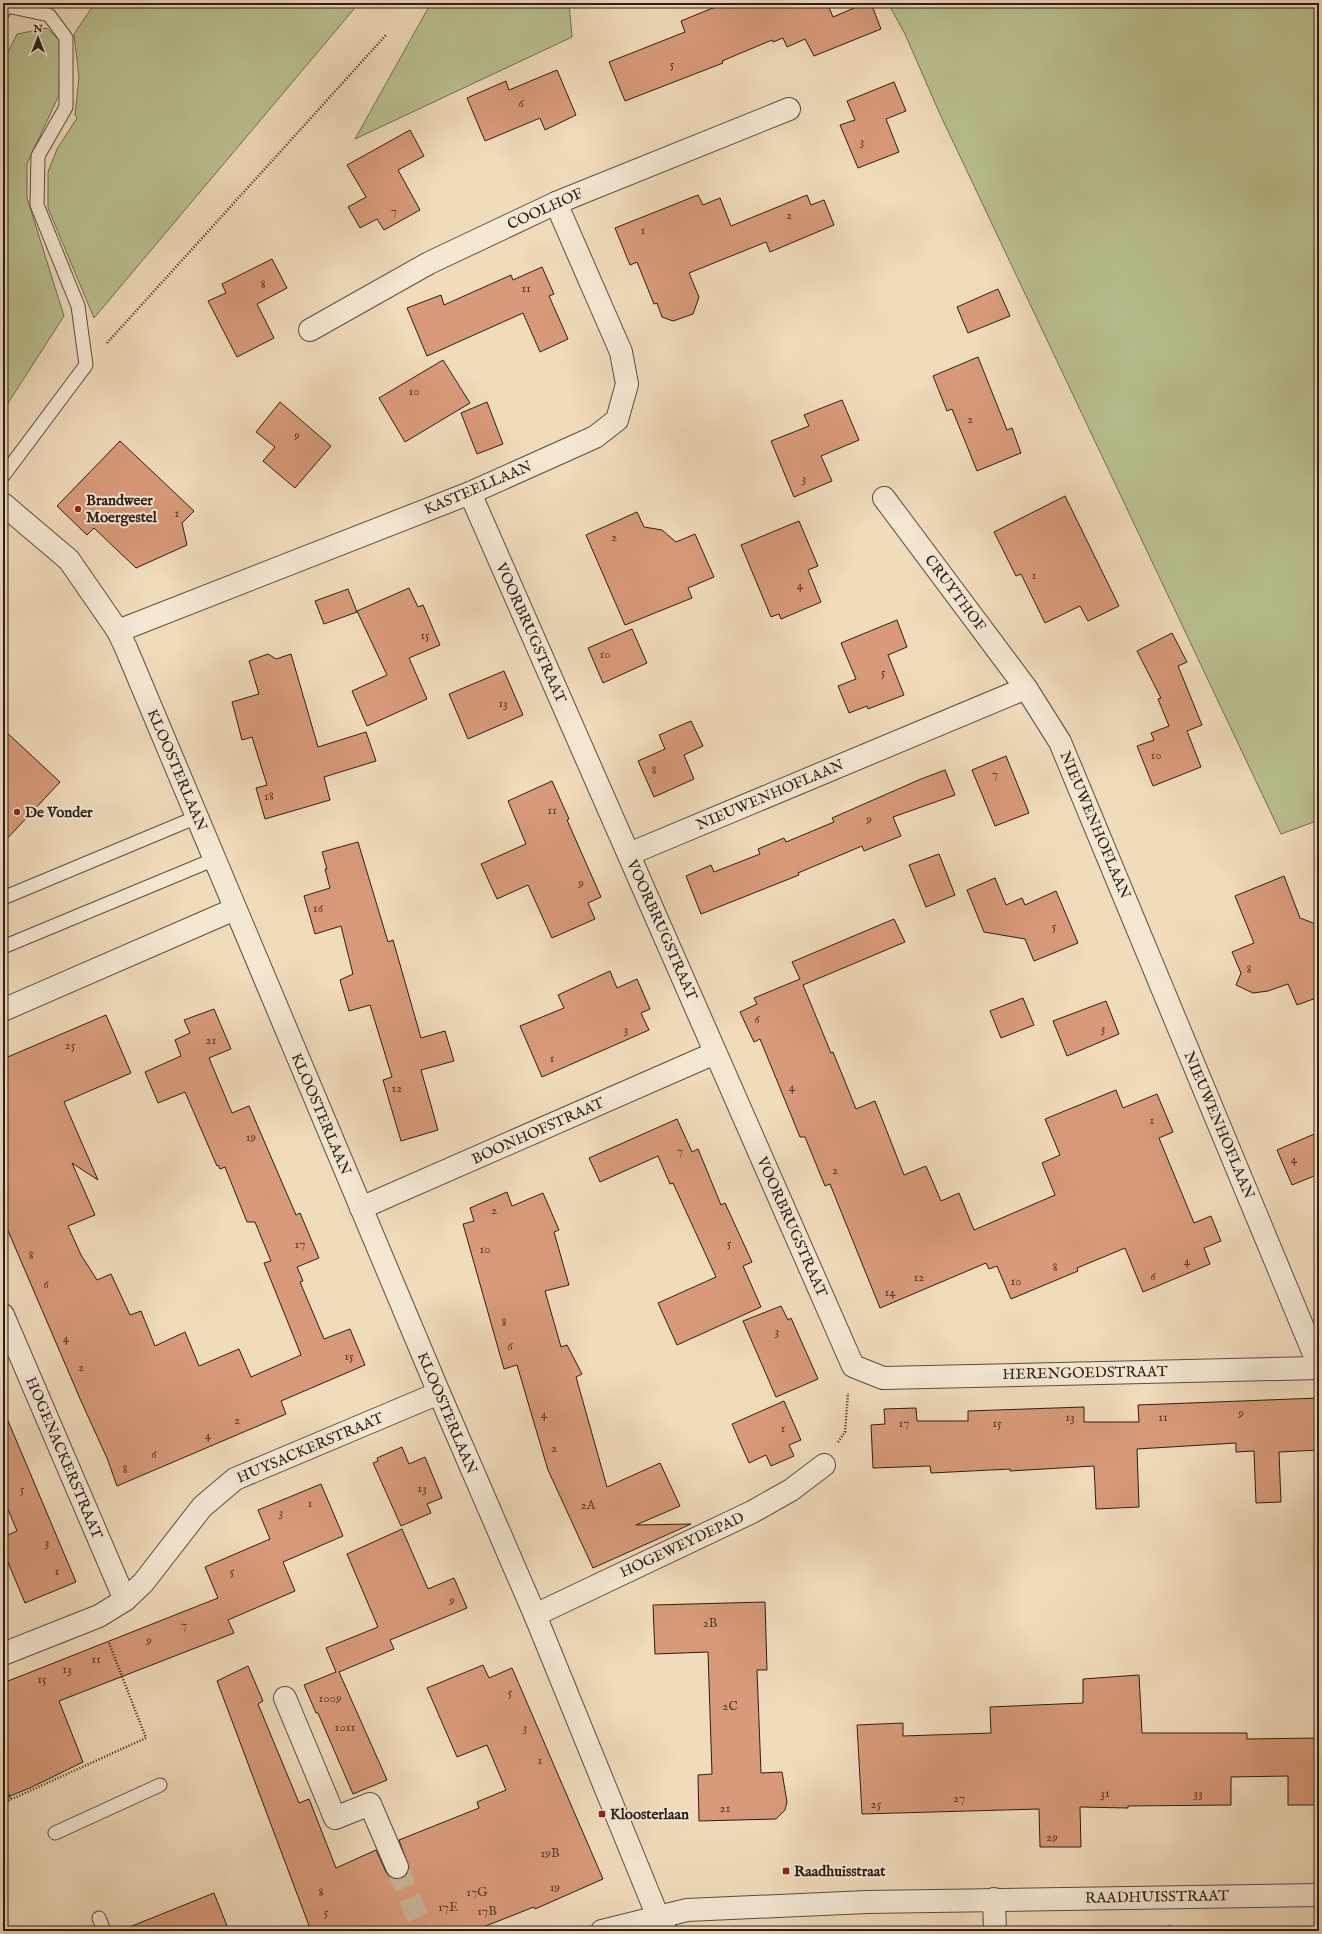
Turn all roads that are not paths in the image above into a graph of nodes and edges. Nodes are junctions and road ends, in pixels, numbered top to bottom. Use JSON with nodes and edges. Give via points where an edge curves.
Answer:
{"nodes":[{"id":1,"x":3,"y":12,"type":"edge"},
{"id":2,"x":789,"y":110,"type":"dead end"},
{"id":3,"x":556,"y":203,"type":"junction"},
{"id":4,"x":310,"y":330,"type":"dead end"},
{"id":5,"x":3,"y":476,"type":"edge"},
{"id":6,"x":470,"y":493,"type":"junction"},
{"id":7,"x":884,"y":498,"type":"dead end"},
{"id":8,"x":3,"y":504,"type":"edge"},
{"id":9,"x":118,"y":631,"type":"junction"},
{"id":10,"x":1026,"y":688,"type":"junction"},
{"id":11,"x":197,"y":817,"type":"junction"},
{"id":12,"x":629,"y":854,"type":"junction"},
{"id":13,"x":215,"y":859,"type":"junction"},
{"id":14,"x":3,"y":898,"type":"edge"},
{"id":15,"x":235,"y":909,"type":"junction"},
{"id":16,"x":3,"y":947,"type":"edge"},
{"id":17,"x":3,"y":1010,"type":"edge"},
{"id":18,"x":715,"y":1053,"type":"junction"},
{"id":19,"x":361,"y":1208,"type":"junction"},
{"id":20,"x":3,"y":1315,"type":"edge"},
{"id":21,"x":853,"y":1366,"type":"joint"},
{"id":22,"x":1319,"y":1367,"type":"edge"},
{"id":23,"x":439,"y":1393,"type":"junction"},
{"id":24,"x":824,"y":1465,"type":"road end"},
{"id":25,"x":125,"y":1600,"type":"junction"},
{"id":26,"x":535,"y":1615,"type":"junction"},
{"id":27,"x":3,"y":1654,"type":"edge"},
{"id":28,"x":285,"y":1698,"type":"dead end"},
{"id":29,"x":160,"y":1785,"type":"dead end"},
{"id":30,"x":56,"y":1833,"type":"dead end"},
{"id":31,"x":397,"y":1868,"type":"tunnel mouth"},
{"id":32,"x":1319,"y":1895,"type":"edge"},
{"id":33,"x":994,"y":1900,"type":"junction"},
{"id":34,"x":99,"y":1918,"type":"dead end"},
{"id":35,"x":662,"y":1924,"type":"edge"},
{"id":36,"x":104,"y":1931,"type":"edge"},
{"id":37,"x":602,"y":1931,"type":"edge"},
{"id":38,"x":995,"y":1931,"type":"edge"}],
"edges":[{"from":1,"to":5,"type":"lane","via":[[7,6],[49,15],[66,38],[66,107],[38,156],[37,205],[78,306],[86,365]]},
{"from":2,"to":3,"type":"street","name":"COOLHOF"},
{"from":3,"to":4,"type":"street","name":"COOLHOF","via":[[429,264]]},
{"from":3,"to":6,"type":"street","name":"KASTEELLAAN","via":[[621,352],[627,384],[617,420],[595,437]]},
{"from":6,"to":9,"type":"street","name":"KASTEELLAAN"},
{"from":6,"to":12,"type":"street","name":"VOORBRUGSTRAAT"},
{"from":7,"to":10,"type":"street","name":"CRUYTHOF"},
{"from":8,"to":9,"type":"street","name":"KLOOSTERLAAN","via":[[69,560]]},
{"from":9,"to":11,"type":"street","name":"KLOOSTERLAAN"},
{"from":10,"to":12,"type":"street","name":"NIEUWENHOFLAAN"},
{"from":10,"to":22,"type":"street","name":"NIEUWENHOFLAAN","via":[[1060,742]]},
{"from":11,"to":13,"type":"street","name":"KLOOSTERLAAN"},
{"from":11,"to":14,"type":"lane"},
{"from":12,"to":18,"type":"street","name":"VOORBRUGSTRAAT"},
{"from":13,"to":15,"type":"street","name":"KLOOSTERLAAN"},
{"from":13,"to":16,"type":"lane"},
{"from":15,"to":17,"type":"street"},
{"from":15,"to":19,"type":"street","name":"KLOOSTERLAAN"},
{"from":18,"to":19,"type":"street","name":"BOONHOFSTRAAT"},
{"from":18,"to":21,"type":"street","name":"VOORBRUGSTRAAT"},
{"from":19,"to":23,"type":"street","name":"KLOOSTERLAAN"},
{"from":20,"to":25,"type":"street","name":"HOGENACKERSTRAAT"},
{"from":21,"to":22,"type":"street","name":"HERENGOEDSTRAAT","via":[[884,1378]]},
{"from":23,"to":25,"type":"street","name":"HUYSACKERSTRAAT","via":[[235,1479],[202,1507],[143,1583]]},
{"from":23,"to":26,"type":"street","name":"KLOOSTERLAAN"},
{"from":24,"to":26,"type":"street","name":"HOGEWEYDEPAD","via":[[791,1490],[752,1512]]},
{"from":25,"to":27,"type":"street","name":"HUYSACKERSTRAAT","via":[[99,1616]]},
{"from":26,"to":35,"type":"street","name":"KLOOSTERLAAN"},
{"from":28,"to":31,"type":"street","via":[[335,1818],[370,1804]]},
{"from":29,"to":30,"type":"lane"},
{"from":32,"to":33,"type":"street","name":"RAADHUISSTRAAT"},
{"from":33,"to":35,"type":"street","name":"RAADHUISSTRAAT","via":[[867,1902],[687,1910]]},
{"from":33,"to":38,"type":"street"},
{"from":34,"to":36,"type":"lane"},
{"from":35,"to":37,"type":"street","name":"RAADHUISSTRAAT"}]}
